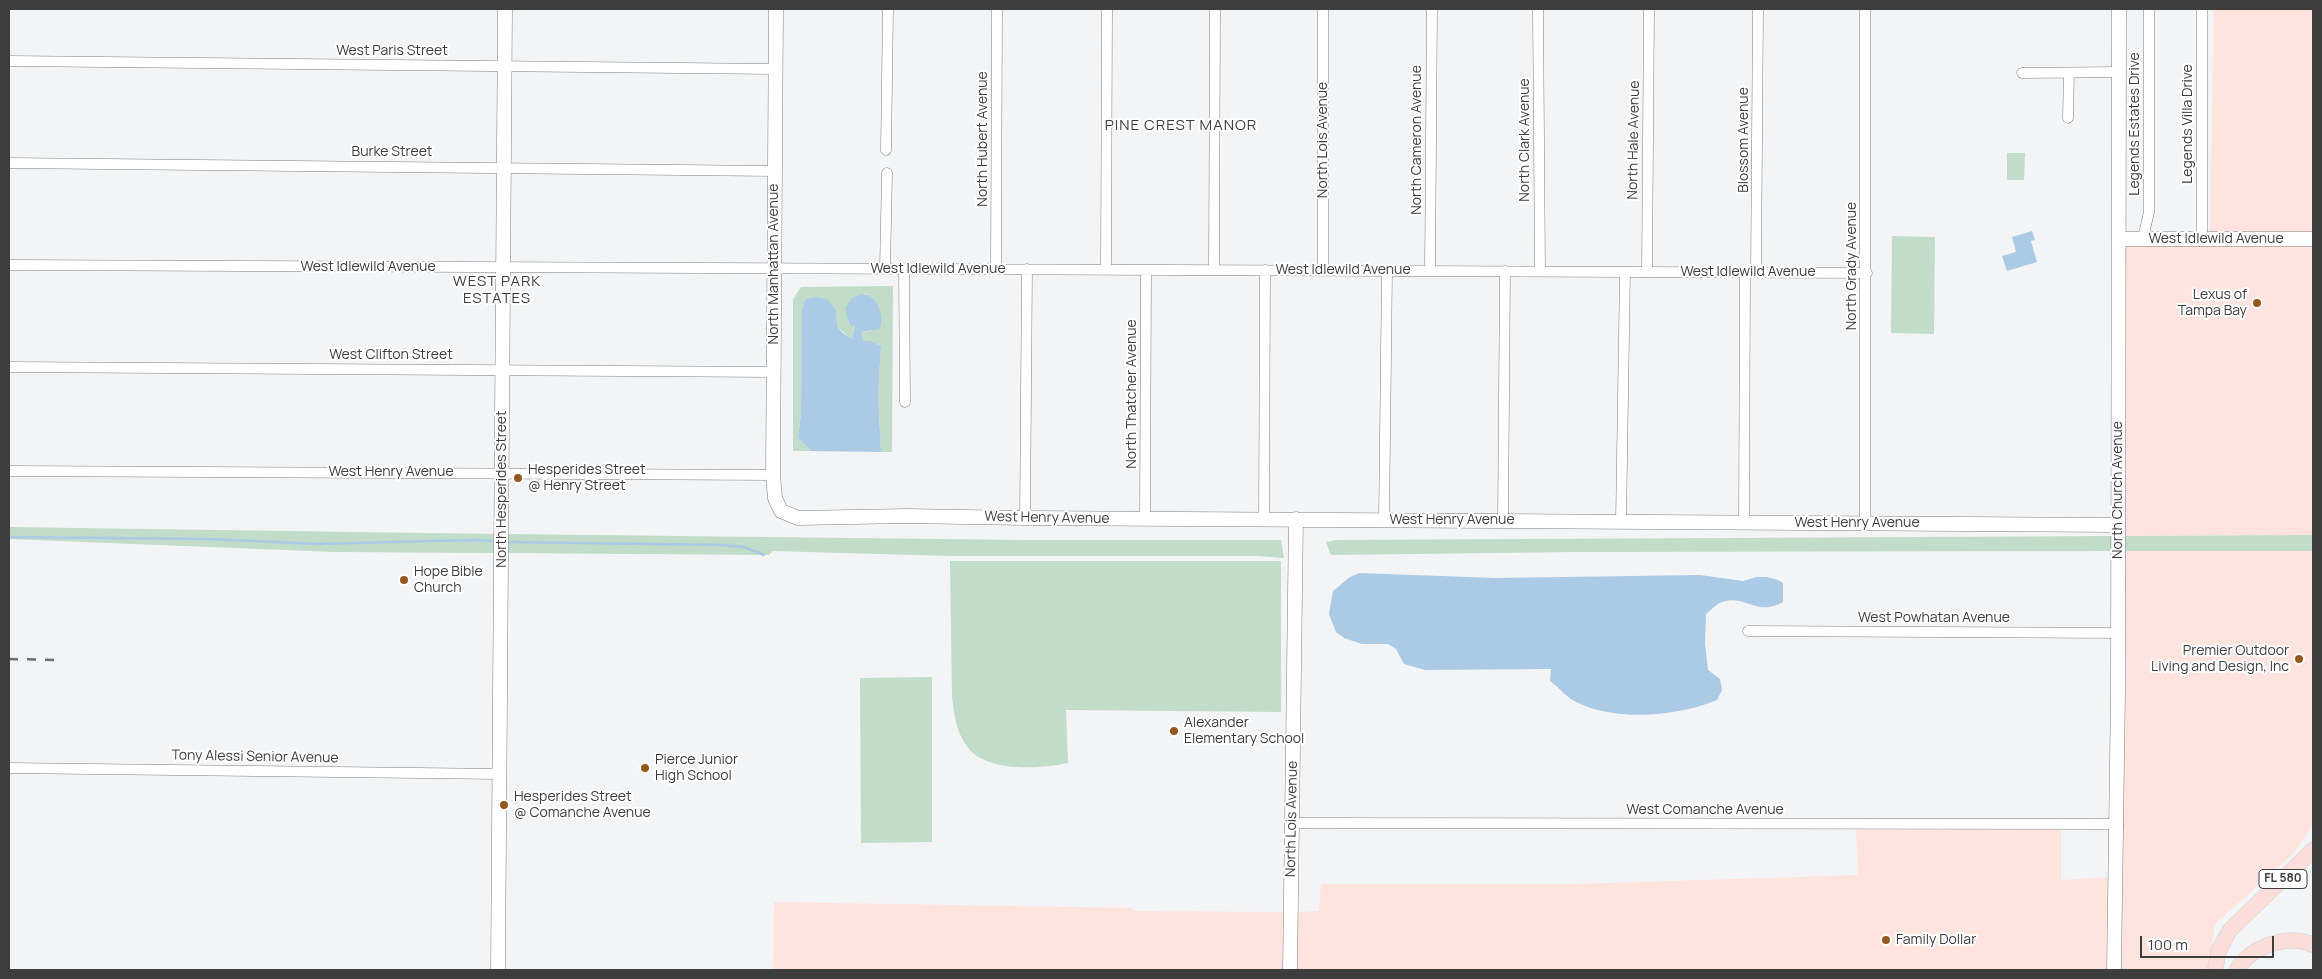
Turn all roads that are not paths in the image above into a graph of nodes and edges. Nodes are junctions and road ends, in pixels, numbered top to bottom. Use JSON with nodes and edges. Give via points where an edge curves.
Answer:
{"nodes":[{"id":1,"x":505,"y":9,"type":"edge"},
{"id":2,"x":776,"y":9,"type":"edge"},
{"id":3,"x":888,"y":9,"type":"edge"},
{"id":4,"x":997,"y":9,"type":"edge"},
{"id":5,"x":1107,"y":9,"type":"edge"},
{"id":6,"x":1215,"y":9,"type":"edge"},
{"id":7,"x":1323,"y":9,"type":"edge"},
{"id":8,"x":1432,"y":9,"type":"edge"},
{"id":9,"x":1538,"y":9,"type":"edge"},
{"id":10,"x":1649,"y":9,"type":"edge"},
{"id":11,"x":1758,"y":9,"type":"edge"},
{"id":12,"x":1866,"y":9,"type":"edge"},
{"id":13,"x":2119,"y":9,"type":"edge"},
{"id":14,"x":2149,"y":9,"type":"edge"},
{"id":15,"x":2202,"y":9,"type":"edge"},
{"id":16,"x":9,"y":62,"type":"edge"},
{"id":17,"x":505,"y":65,"type":"junction"},
{"id":18,"x":775,"y":69,"type":"junction"},
{"id":19,"x":2118,"y":72,"type":"junction"},
{"id":20,"x":2022,"y":73,"type":"dead end"},
{"id":21,"x":2069,"y":73,"type":"junction"},
{"id":22,"x":2068,"y":118,"type":"dead end"},
{"id":23,"x":886,"y":150,"type":"dead end"},
{"id":24,"x":9,"y":163,"type":"edge"},
{"id":25,"x":504,"y":167,"type":"junction"},
{"id":26,"x":775,"y":171,"type":"junction"},
{"id":27,"x":887,"y":173,"type":"dead end"},
{"id":28,"x":2119,"y":238,"type":"junction"},
{"id":29,"x":2143,"y":238,"type":"junction"},
{"id":30,"x":2202,"y":239,"type":"junction"},
{"id":31,"x":2313,"y":239,"type":"edge"},
{"id":32,"x":9,"y":265,"type":"edge"},
{"id":33,"x":504,"y":268,"type":"junction"},
{"id":34,"x":774,"y":268,"type":"junction"},
{"id":35,"x":885,"y":268,"type":"junction"},
{"id":36,"x":904,"y":269,"type":"junction"},
{"id":37,"x":996,"y":269,"type":"junction"},
{"id":38,"x":1027,"y":269,"type":"junction"},
{"id":39,"x":1106,"y":269,"type":"junction"},
{"id":40,"x":1146,"y":270,"type":"junction"},
{"id":41,"x":1214,"y":270,"type":"junction"},
{"id":42,"x":1266,"y":270,"type":"junction"},
{"id":43,"x":1323,"y":270,"type":"junction"},
{"id":44,"x":1387,"y":271,"type":"junction"},
{"id":45,"x":1430,"y":271,"type":"junction"},
{"id":46,"x":1504,"y":271,"type":"junction"},
{"id":47,"x":1540,"y":271,"type":"junction"},
{"id":48,"x":1625,"y":272,"type":"junction"},
{"id":49,"x":1647,"y":272,"type":"junction"},
{"id":50,"x":1745,"y":272,"type":"junction"},
{"id":51,"x":1756,"y":272,"type":"junction"},
{"id":52,"x":1866,"y":273,"type":"junction"},
{"id":53,"x":9,"y":367,"type":"edge"},
{"id":54,"x":502,"y":369,"type":"junction"},
{"id":55,"x":773,"y":372,"type":"junction"},
{"id":56,"x":905,"y":402,"type":"dead end"},
{"id":57,"x":9,"y":471,"type":"edge"},
{"id":58,"x":501,"y":472,"type":"junction"},
{"id":59,"x":772,"y":475,"type":"junction"},
{"id":60,"x":787,"y":514,"type":"joint"},
{"id":61,"x":1025,"y":518,"type":"junction"},
{"id":62,"x":1145,"y":519,"type":"junction"},
{"id":63,"x":1264,"y":519,"type":"junction"},
{"id":64,"x":1296,"y":519,"type":"junction"},
{"id":65,"x":1384,"y":520,"type":"junction"},
{"id":66,"x":1504,"y":521,"type":"junction"},
{"id":67,"x":1621,"y":521,"type":"junction"},
{"id":68,"x":1744,"y":522,"type":"junction"},
{"id":69,"x":1865,"y":523,"type":"junction"},
{"id":70,"x":2118,"y":525,"type":"junction"},
{"id":71,"x":1748,"y":631,"type":"dead end"},
{"id":72,"x":2119,"y":633,"type":"junction"},
{"id":73,"x":9,"y":768,"type":"edge"},
{"id":74,"x":500,"y":774,"type":"junction"},
{"id":75,"x":1292,"y":823,"type":"junction"},
{"id":76,"x":2118,"y":824,"type":"junction"},
{"id":77,"x":2313,"y":850,"type":"edge"},
{"id":78,"x":2313,"y":945,"type":"edge"},
{"id":79,"x":498,"y":970,"type":"edge"},
{"id":80,"x":1290,"y":970,"type":"edge"},
{"id":81,"x":2114,"y":970,"type":"edge"},
{"id":82,"x":2215,"y":970,"type":"edge"},
{"id":83,"x":2237,"y":970,"type":"edge"}],
"edges":[{"from":1,"to":17,"type":"street","name":"North Hesperides Street"},
{"from":2,"to":18,"type":"street","name":"North Manhattan Avenue"},
{"from":3,"to":23,"type":"street"},
{"from":4,"to":37,"type":"street","name":"North Hubert Avenue"},
{"from":5,"to":39,"type":"street"},
{"from":6,"to":41,"type":"street"},
{"from":7,"to":43,"type":"street","name":"North Lois Avenue"},
{"from":8,"to":45,"type":"street","name":"North Cameron Avenue"},
{"from":9,"to":47,"type":"street","name":"North Clark Avenue"},
{"from":10,"to":49,"type":"street","name":"North Hale Avenue"},
{"from":11,"to":51,"type":"street","name":"Blossom Avenue"},
{"from":12,"to":52,"type":"street","name":"North Grady Avenue"},
{"from":13,"to":19,"type":"street","name":"North Church Avenue"},
{"from":14,"to":29,"type":"street","name":"Legends Estates Drive","via":[[2149,212]]},
{"from":15,"to":30,"type":"street","name":"Legends Villa Drive"},
{"from":16,"to":17,"type":"street","name":"West Paris Street"},
{"from":17,"to":18,"type":"street","name":"West Paris Street"},
{"from":17,"to":25,"type":"street","name":"North Hesperides Street"},
{"from":18,"to":26,"type":"street","name":"North Manhattan Avenue"},
{"from":19,"to":21,"type":"street"},
{"from":19,"to":28,"type":"street","name":"North Church Avenue"},
{"from":20,"to":21,"type":"street"},
{"from":21,"to":22,"type":"street"},
{"from":24,"to":25,"type":"street","name":"Burke Street"},
{"from":25,"to":26,"type":"street","name":"Burke Street"},
{"from":25,"to":33,"type":"street","name":"North Hesperides Street"},
{"from":26,"to":34,"type":"street","name":"North Manhattan Avenue"},
{"from":27,"to":35,"type":"street"},
{"from":28,"to":29,"type":"street","name":"West Idlewild Avenue"},
{"from":28,"to":70,"type":"street","name":"North Church Avenue"},
{"from":29,"to":30,"type":"street","name":"West Idlewild Avenue"},
{"from":30,"to":31,"type":"street","name":"West Idlewild Avenue"},
{"from":32,"to":33,"type":"street","name":"West Idlewild Avenue"},
{"from":33,"to":34,"type":"street","name":"West Idlewild Avenue"},
{"from":33,"to":54,"type":"street","name":"North Hesperides Street"},
{"from":34,"to":35,"type":"street","name":"West Idlewild Avenue"},
{"from":34,"to":55,"type":"street","name":"North Manhattan Avenue"},
{"from":35,"to":36,"type":"street","name":"West Idlewild Avenue"},
{"from":36,"to":37,"type":"street","name":"West Idlewild Avenue"},
{"from":36,"to":56,"type":"street"},
{"from":37,"to":38,"type":"street","name":"West Idlewild Avenue"},
{"from":38,"to":39,"type":"street","name":"West Idlewild Avenue"},
{"from":38,"to":61,"type":"street"},
{"from":39,"to":40,"type":"street","name":"West Idlewild Avenue"},
{"from":40,"to":41,"type":"street","name":"West Idlewild Avenue"},
{"from":40,"to":62,"type":"street","name":"North Thatcher Avenue"},
{"from":41,"to":42,"type":"street","name":"West Idlewild Avenue"},
{"from":42,"to":43,"type":"street","name":"West Idlewild Avenue"},
{"from":42,"to":63,"type":"street"},
{"from":43,"to":44,"type":"street","name":"West Idlewild Avenue"},
{"from":44,"to":45,"type":"street","name":"West Idlewild Avenue"},
{"from":44,"to":65,"type":"street"},
{"from":45,"to":46,"type":"street","name":"West Idlewild Avenue"},
{"from":46,"to":47,"type":"street","name":"West Idlewild Avenue"},
{"from":46,"to":66,"type":"street"},
{"from":47,"to":48,"type":"street","name":"West Idlewild Avenue"},
{"from":48,"to":49,"type":"street","name":"West Idlewild Avenue"},
{"from":48,"to":67,"type":"street"},
{"from":49,"to":50,"type":"street","name":"West Idlewild Avenue"},
{"from":50,"to":51,"type":"street","name":"West Idlewild Avenue"},
{"from":50,"to":68,"type":"street"},
{"from":51,"to":52,"type":"street","name":"West Idlewild Avenue"},
{"from":52,"to":69,"type":"street","name":"North Grady Avenue"},
{"from":53,"to":54,"type":"street","name":"West Clifton Street"},
{"from":54,"to":55,"type":"street","name":"West Clifton Street"},
{"from":54,"to":58,"type":"street","name":"North Hesperides Street"},
{"from":55,"to":59,"type":"street","name":"North Manhattan Avenue"},
{"from":57,"to":58,"type":"street","name":"West Henry Avenue"},
{"from":58,"to":59,"type":"street","name":"West Henry Avenue"},
{"from":58,"to":74,"type":"street","name":"North Hesperides Street"},
{"from":59,"to":60,"type":"street","name":"North Manhattan Avenue","via":[[774,498],[781,511]]},
{"from":60,"to":61,"type":"street","name":"West Henry Avenue","via":[[798,518]]},
{"from":61,"to":62,"type":"street","name":"West Henry Avenue"},
{"from":62,"to":63,"type":"street","name":"West Henry Avenue"},
{"from":63,"to":64,"type":"street","name":"West Henry Avenue"},
{"from":64,"to":65,"type":"street","name":"West Henry Avenue"},
{"from":64,"to":75,"type":"street","name":"North Lois Avenue"},
{"from":65,"to":66,"type":"street","name":"West Henry Avenue"},
{"from":66,"to":67,"type":"street","name":"West Henry Avenue"},
{"from":67,"to":68,"type":"street","name":"West Henry Avenue"},
{"from":68,"to":69,"type":"street","name":"West Henry Avenue"},
{"from":69,"to":70,"type":"street","name":"West Henry Avenue"},
{"from":70,"to":72,"type":"street","name":"North Church Avenue"},
{"from":71,"to":72,"type":"street","name":"West Powhatan Avenue"},
{"from":72,"to":76,"type":"street","name":"North Church Avenue"},
{"from":73,"to":74,"type":"street","name":"Tony Alessi Senior Avenue"},
{"from":74,"to":79,"type":"street","name":"North Hesperides Street"},
{"from":75,"to":76,"type":"street","name":"West Comanche Avenue"},
{"from":75,"to":80,"type":"street","name":"North Lois Avenue"},
{"from":76,"to":81,"type":"street","name":"North Church Avenue"},
{"from":77,"to":82,"type":"main road","number":"FL 580","via":[[2230,930],[2219,950]]},
{"from":78,"to":83,"type":"main road","via":[[2292,941],[2272,943],[2254,952]]}]}
